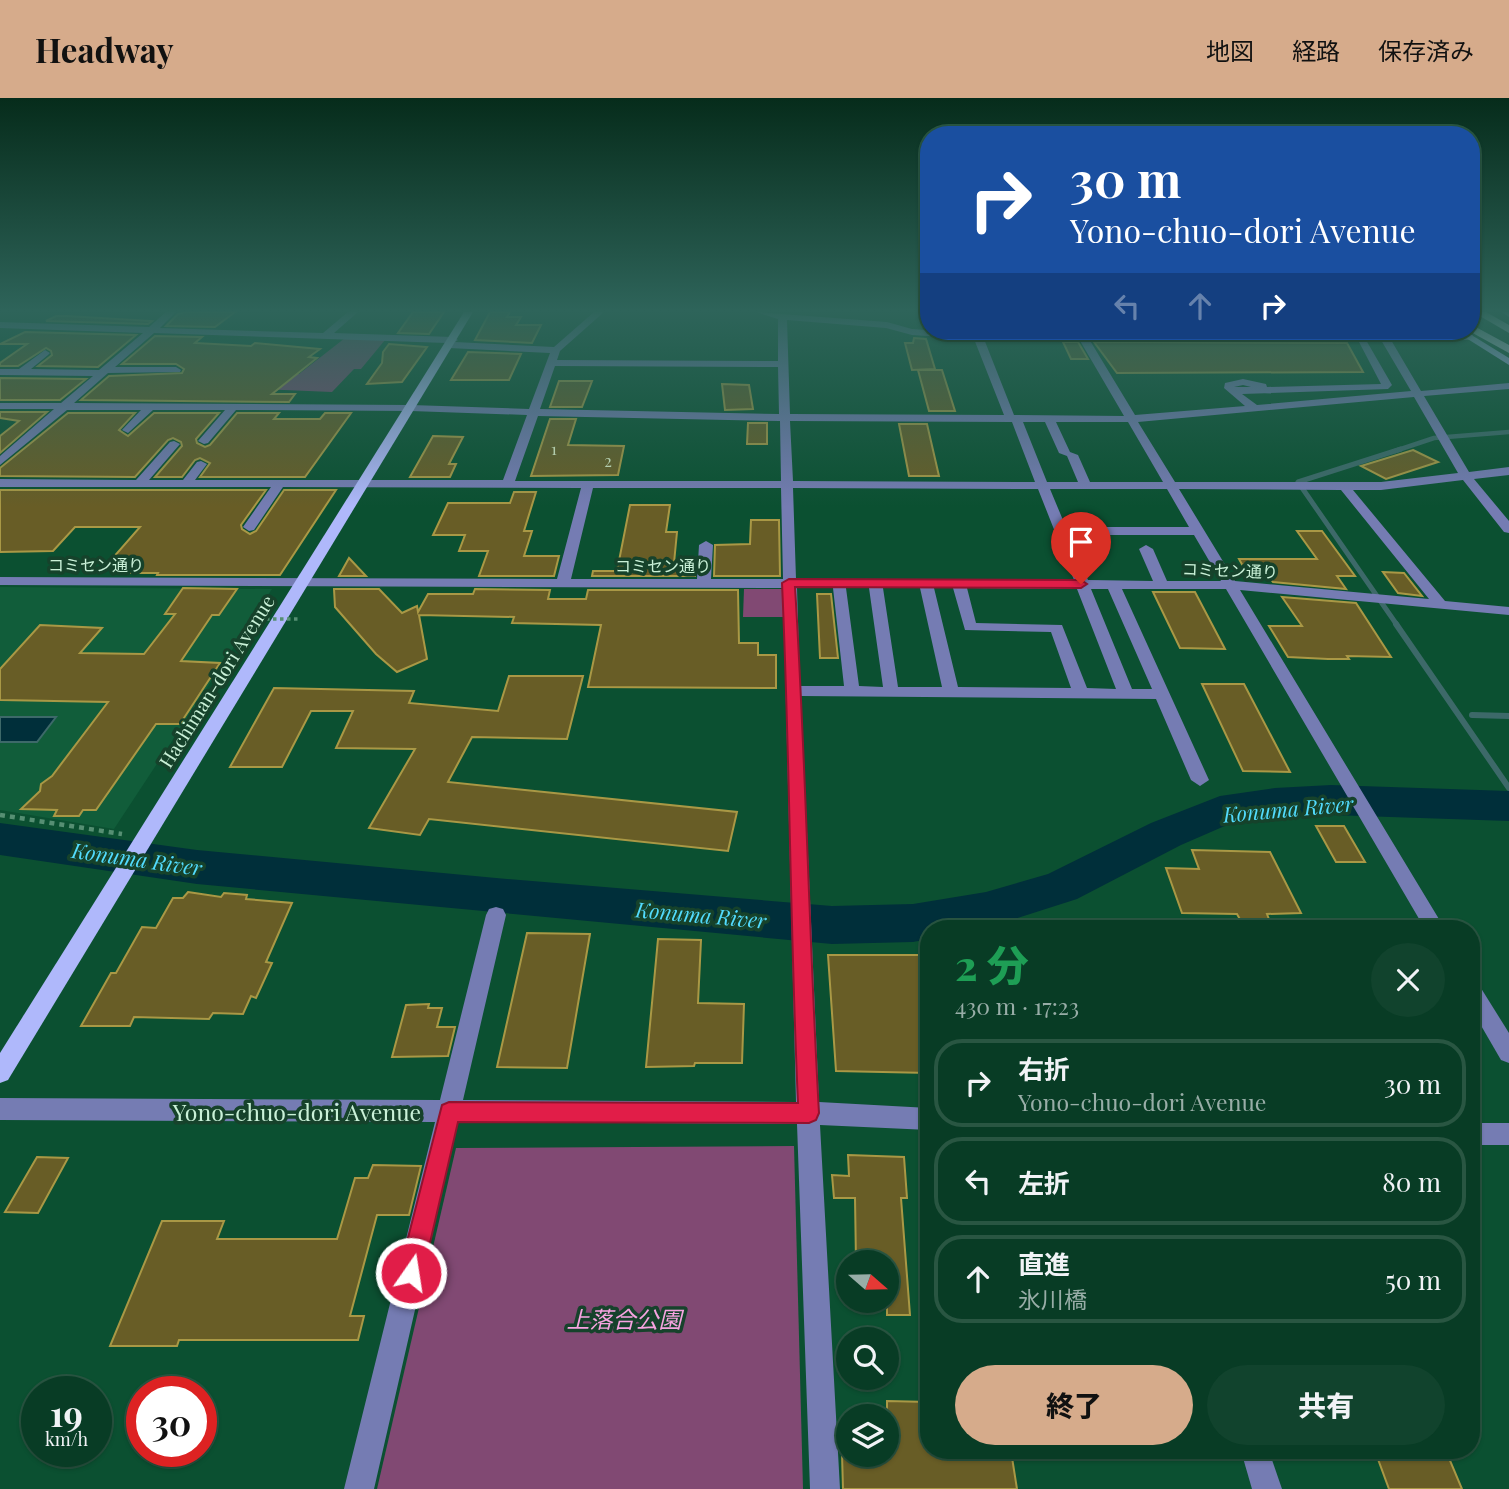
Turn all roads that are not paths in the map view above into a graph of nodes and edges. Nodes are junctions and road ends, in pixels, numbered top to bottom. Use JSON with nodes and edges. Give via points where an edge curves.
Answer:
{"nodes":[{"id":1,"x":97,"y":377,"type":"edge"},
{"id":2,"x":430,"y":377,"type":"edge"},
{"id":3,"x":547,"y":377,"type":"edge"},
{"id":4,"x":783,"y":377,"type":"edge"},
{"id":5,"x":996,"y":377,"type":"edge"},
{"id":6,"x":1106,"y":377,"type":"edge"},
{"id":7,"x":1383,"y":377,"type":"edge"},
{"id":8,"x":1408,"y":377,"type":"edge"},
{"id":9,"x":1509,"y":386,"type":"edge"},
{"id":10,"x":1419,"y":394,"type":"junction"},
{"id":11,"x":0,"y":406,"type":"edge"},
{"id":12,"x":64,"y":406,"type":"junction"},
{"id":13,"x":151,"y":406,"type":"junction"},
{"id":14,"x":234,"y":406,"type":"junction"},
{"id":15,"x":314,"y":407,"type":"junction"},
{"id":16,"x":411,"y":408,"type":"junction"},
{"id":17,"x":1254,"y":408,"type":"junction"},
{"id":18,"x":534,"y":413,"type":"junction"},
{"id":19,"x":785,"y":417,"type":"junction"},
{"id":20,"x":1013,"y":418,"type":"junction"},
{"id":21,"x":1049,"y":418,"type":"junction"},
{"id":22,"x":1130,"y":419,"type":"junction"},
{"id":23,"x":304,"y":423,"type":"dead end"},
{"id":24,"x":128,"y":430,"type":"dead end"},
{"id":25,"x":204,"y":441,"type":"dead end"},
{"id":26,"x":174,"y":444,"type":"dead end"},
{"id":27,"x":0,"y":462,"type":"edge"},
{"id":28,"x":201,"y":464,"type":"dead end"},
{"id":29,"x":1509,"y":471,"type":"edge"},
{"id":30,"x":1465,"y":475,"type":"junction"},
{"id":31,"x":0,"y":483,"type":"edge"},
{"id":32,"x":139,"y":484,"type":"junction"},
{"id":33,"x":186,"y":484,"type":"junction"},
{"id":34,"x":279,"y":484,"type":"junction"},
{"id":35,"x":363,"y":485,"type":"junction"},
{"id":36,"x":507,"y":485,"type":"junction"},
{"id":37,"x":588,"y":485,"type":"junction"},
{"id":38,"x":787,"y":485,"type":"junction"},
{"id":39,"x":1042,"y":485,"type":"junction"},
{"id":40,"x":1086,"y":485,"type":"junction"},
{"id":41,"x":1170,"y":485,"type":"junction"},
{"id":42,"x":1345,"y":486,"type":"junction"},
{"id":43,"x":249,"y":527,"type":"dead end"},
{"id":44,"x":1509,"y":529,"type":"edge"},
{"id":45,"x":1096,"y":531,"type":"dead end"},
{"id":46,"x":1197,"y":531,"type":"junction"},
{"id":47,"x":706,"y":545,"type":"dead end"},
{"id":48,"x":1146,"y":548,"type":"dead end"},
{"id":49,"x":0,"y":581,"type":"edge"},
{"id":50,"x":303,"y":583,"type":"junction"},
{"id":51,"x":563,"y":583,"type":"junction"},
{"id":52,"x":704,"y":583,"type":"junction"},
{"id":53,"x":789,"y":583,"type":"junction"},
{"id":54,"x":839,"y":584,"type":"junction"},
{"id":55,"x":959,"y":584,"type":"junction"},
{"id":56,"x":1081,"y":584,"type":"junction"},
{"id":57,"x":1113,"y":584,"type":"junction"},
{"id":58,"x":1232,"y":584,"type":"junction"},
{"id":59,"x":876,"y":585,"type":"junction"},
{"id":60,"x":926,"y":585,"type":"junction"},
{"id":61,"x":1162,"y":585,"type":"junction"},
{"id":62,"x":1440,"y":604,"type":"junction"},
{"id":63,"x":1509,"y":611,"type":"edge"},
{"id":64,"x":794,"y":691,"type":"junction"},
{"id":65,"x":852,"y":691,"type":"junction"},
{"id":66,"x":891,"y":691,"type":"junction"},
{"id":67,"x":951,"y":691,"type":"junction"},
{"id":68,"x":1081,"y":693,"type":"junction"},
{"id":69,"x":1126,"y":693,"type":"junction"},
{"id":70,"x":1163,"y":694,"type":"junction"},
{"id":71,"x":1200,"y":780,"type":"dead end"},
{"id":72,"x":496,"y":915,"type":"dead end"},
{"id":73,"x":1430,"y":920,"type":"edge"},
{"id":74,"x":1480,"y":1004,"type":"edge"},
{"id":75,"x":1509,"y":1053,"type":"edge"},
{"id":76,"x":0,"y":1073,"type":"edge"},
{"id":77,"x":0,"y":1109,"type":"edge"},
{"id":78,"x":449,"y":1112,"type":"junction"},
{"id":79,"x":809,"y":1113,"type":"junction"},
{"id":80,"x":920,"y":1119,"type":"edge"},
{"id":81,"x":1480,"y":1134,"type":"edge"},
{"id":82,"x":1509,"y":1134,"type":"edge"},
{"id":83,"x":1257,"y":1459,"type":"edge"},
{"id":84,"x":359,"y":1489,"type":"edge"},
{"id":85,"x":825,"y":1489,"type":"edge"},
{"id":86,"x":1266,"y":1489,"type":"edge"}],
"edges":[{"from":1,"to":12,"type":"street"},
{"from":2,"to":16,"type":"main road","name":"Hachiman-dori Avenue"},
{"from":3,"to":18,"type":"street"},
{"from":4,"to":19,"type":"street"},
{"from":5,"to":20,"type":"street"},
{"from":6,"to":22,"type":"street"},
{"from":7,"to":17,"type":"street","via":[[1387,385],[1376,388],[1273,391],[1243,382],[1229,385]]},
{"from":8,"to":10,"type":"street"},
{"from":9,"to":10,"type":"street"},
{"from":10,"to":17,"type":"street"},
{"from":10,"to":30,"type":"street"},
{"from":11,"to":12,"type":"street"},
{"from":12,"to":13,"type":"street"},
{"from":12,"to":27,"type":"street"},
{"from":13,"to":14,"type":"street"},
{"from":13,"to":24,"type":"street"},
{"from":14,"to":15,"type":"street"},
{"from":14,"to":25,"type":"street"},
{"from":15,"to":16,"type":"street"},
{"from":15,"to":23,"type":"street"},
{"from":16,"to":18,"type":"street"},
{"from":16,"to":35,"type":"main road","name":"Hachiman-dori Avenue"},
{"from":17,"to":22,"type":"street"},
{"from":18,"to":19,"type":"street"},
{"from":18,"to":36,"type":"street"},
{"from":19,"to":20,"type":"street"},
{"from":19,"to":38,"type":"street"},
{"from":20,"to":21,"type":"street"},
{"from":20,"to":39,"type":"street"},
{"from":21,"to":22,"type":"street"},
{"from":21,"to":40,"type":"street"},
{"from":22,"to":41,"type":"street"},
{"from":26,"to":32,"type":"street"},
{"from":28,"to":33,"type":"street"},
{"from":29,"to":30,"type":"street"},
{"from":30,"to":42,"type":"street"},
{"from":30,"to":44,"type":"street"},
{"from":31,"to":32,"type":"street"},
{"from":32,"to":33,"type":"street"},
{"from":33,"to":34,"type":"street"},
{"from":34,"to":35,"type":"street"},
{"from":34,"to":43,"type":"street"},
{"from":35,"to":36,"type":"street"},
{"from":35,"to":50,"type":"main road","name":"Hachiman-dori Avenue"},
{"from":36,"to":37,"type":"street"},
{"from":37,"to":38,"type":"street"},
{"from":37,"to":51,"type":"street"},
{"from":38,"to":39,"type":"street"},
{"from":38,"to":53,"type":"street"},
{"from":39,"to":40,"type":"street"},
{"from":39,"to":56,"type":"street"},
{"from":40,"to":41,"type":"street"},
{"from":41,"to":42,"type":"street"},
{"from":41,"to":46,"type":"street"},
{"from":42,"to":62,"type":"street"},
{"from":45,"to":46,"type":"street"},
{"from":46,"to":58,"type":"street"},
{"from":47,"to":52,"type":"street"},
{"from":48,"to":61,"type":"street"},
{"from":49,"to":50,"type":"street","name":"コミセン通り"},
{"from":50,"to":51,"type":"street","name":"コミセン通り"},
{"from":50,"to":76,"type":"main road","name":"Hachiman-dori Avenue"},
{"from":51,"to":52,"type":"street","name":"コミセン通り"},
{"from":52,"to":53,"type":"street","name":"コミセン通り"},
{"from":53,"to":54,"type":"street","name":"コミセン通り"},
{"from":53,"to":64,"type":"street"},
{"from":54,"to":59,"type":"street","name":"コミセン通り"},
{"from":54,"to":65,"type":"street"},
{"from":55,"to":56,"type":"street","name":"コミセン通り"},
{"from":55,"to":60,"type":"street","name":"コミセン通り"},
{"from":55,"to":68,"type":"street","via":[[970,627],[1057,628]]},
{"from":56,"to":57,"type":"street","name":"コミセン通り"},
{"from":56,"to":69,"type":"street"},
{"from":57,"to":61,"type":"street","name":"コミセン通り"},
{"from":57,"to":70,"type":"street"},
{"from":58,"to":61,"type":"street","name":"コミセン通り"},
{"from":58,"to":62,"type":"street","name":"コミセン通り"},
{"from":58,"to":73,"type":"street"},
{"from":59,"to":60,"type":"street","name":"コミセン通り"},
{"from":59,"to":66,"type":"street"},
{"from":60,"to":67,"type":"street"},
{"from":62,"to":63,"type":"street","name":"コミセン通り"},
{"from":64,"to":65,"type":"street"},
{"from":64,"to":79,"type":"street","via":[[798,903]]},
{"from":65,"to":66,"type":"street"},
{"from":66,"to":67,"type":"street"},
{"from":67,"to":68,"type":"street"},
{"from":68,"to":69,"type":"street"},
{"from":69,"to":70,"type":"street"},
{"from":70,"to":71,"type":"street"},
{"from":72,"to":78,"type":"street"},
{"from":74,"to":75,"type":"street"},
{"from":77,"to":78,"type":"street","name":"Yono-chuo-dori Avenue"},
{"from":78,"to":79,"type":"street","name":"Yono-chuo-dori Avenue"},
{"from":78,"to":84,"type":"street"},
{"from":79,"to":80,"type":"street","name":"Yono-chuo-dori Avenue"},
{"from":79,"to":85,"type":"street"},
{"from":81,"to":82,"type":"street"},
{"from":83,"to":86,"type":"street"}]}
